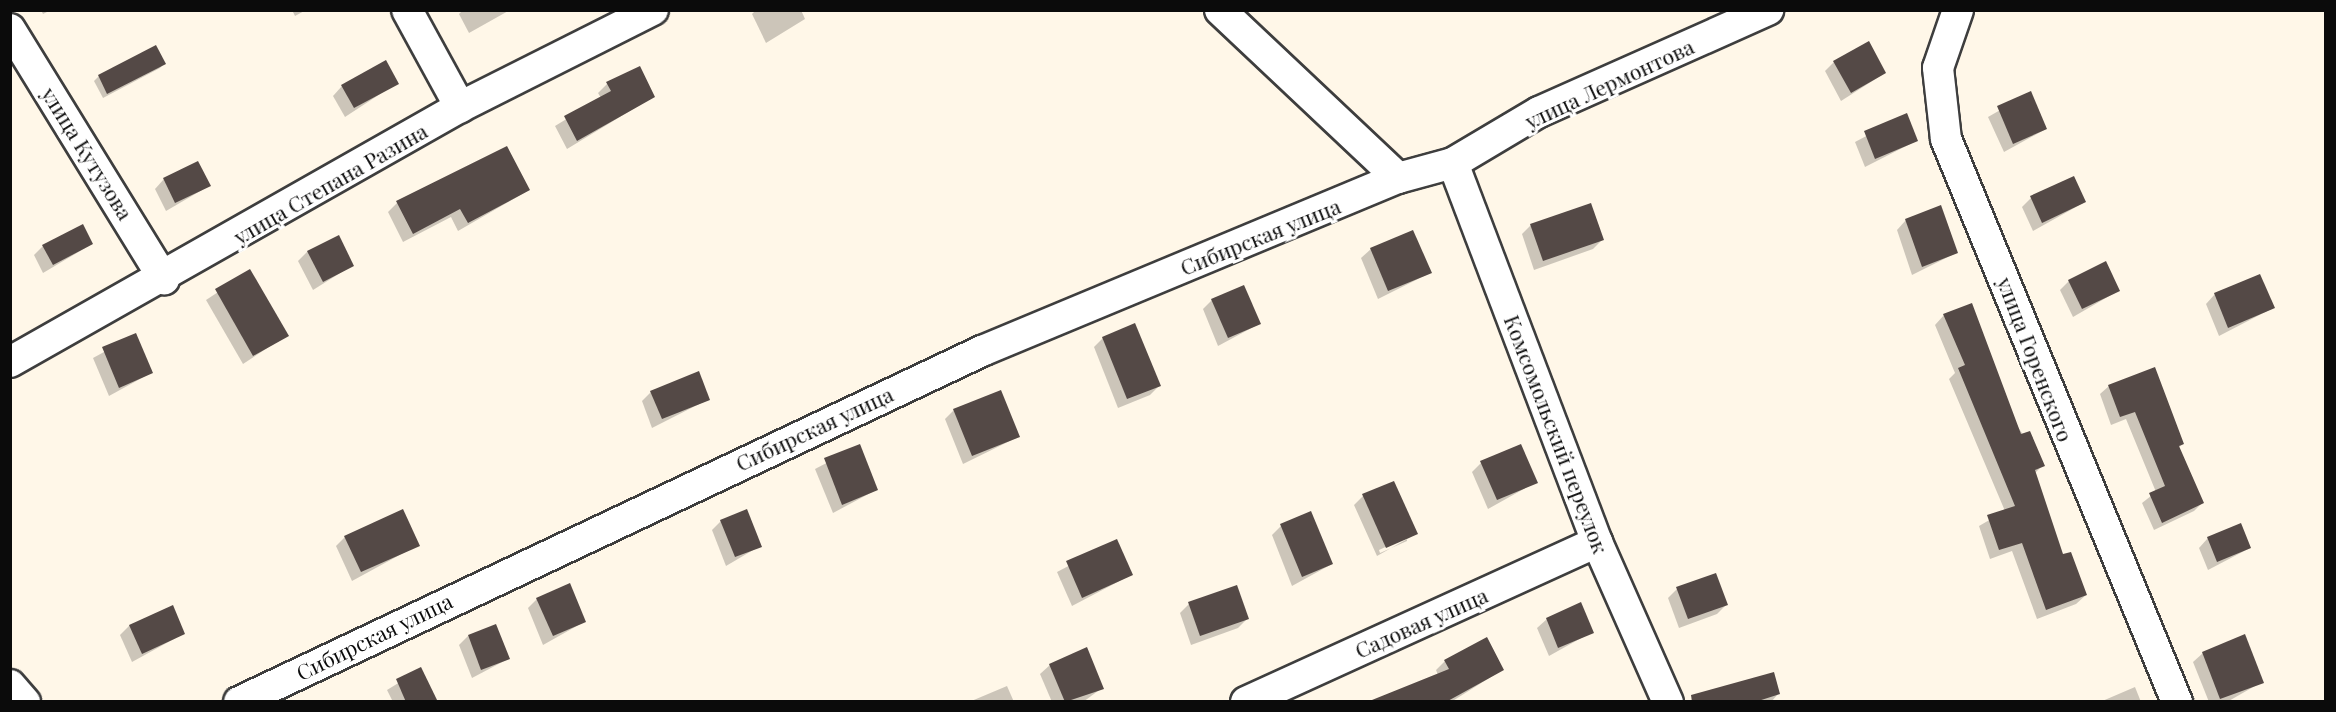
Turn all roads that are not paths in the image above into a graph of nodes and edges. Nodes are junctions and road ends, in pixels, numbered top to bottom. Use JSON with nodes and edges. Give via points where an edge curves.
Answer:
{"nodes":[{"id":1,"x":407,"y":10,"type":"edge"},
{"id":2,"x":653,"y":10,"type":"edge"},
{"id":3,"x":1220,"y":10,"type":"edge"},
{"id":4,"x":1768,"y":10,"type":"edge"},
{"id":5,"x":1958,"y":10,"type":"edge"},
{"id":6,"x":10,"y":29,"type":"edge"},
{"id":7,"x":460,"y":107,"type":"junction"},
{"id":8,"x":1453,"y":163,"type":"junction"},
{"id":9,"x":1398,"y":178,"type":"junction"},
{"id":10,"x":164,"y":279,"type":"junction"},
{"id":11,"x":10,"y":362,"type":"edge"},
{"id":12,"x":1597,"y":542,"type":"junction"},
{"id":13,"x":10,"y":685,"type":"edge"},
{"id":14,"x":25,"y":702,"type":"edge"},
{"id":15,"x":239,"y":702,"type":"edge"},
{"id":16,"x":1246,"y":702,"type":"edge"},
{"id":17,"x":1668,"y":702,"type":"edge"},
{"id":18,"x":2177,"y":702,"type":"edge"}],
"edges":[{"from":1,"to":7,"type":"street"},
{"from":2,"to":7,"type":"street","name":"улица Степана Разина"},
{"from":3,"to":9,"type":"street"},
{"from":4,"to":8,"type":"street","name":"улица Лермонтова","via":[[1539,112]]},
{"from":5,"to":18,"type":"street","name":"улица Горенского","via":[[1938,68],[1946,139]]},
{"from":6,"to":10,"type":"street","name":"улица Кутузова"},
{"from":7,"to":10,"type":"street","name":"улица Степана Разина"},
{"from":8,"to":9,"type":"street","name":"улица Лермонтова"},
{"from":8,"to":12,"type":"street","name":"Комсомольский переулок"},
{"from":9,"to":15,"type":"street","name":"Сибирская улица","via":[[982,351]]},
{"from":10,"to":11,"type":"street","name":"улица Степана Разина"},
{"from":12,"to":16,"type":"street","name":"Садовая улица"},
{"from":12,"to":17,"type":"street","name":"Комсомольский переулок"},
{"from":13,"to":14,"type":"street"}]}
